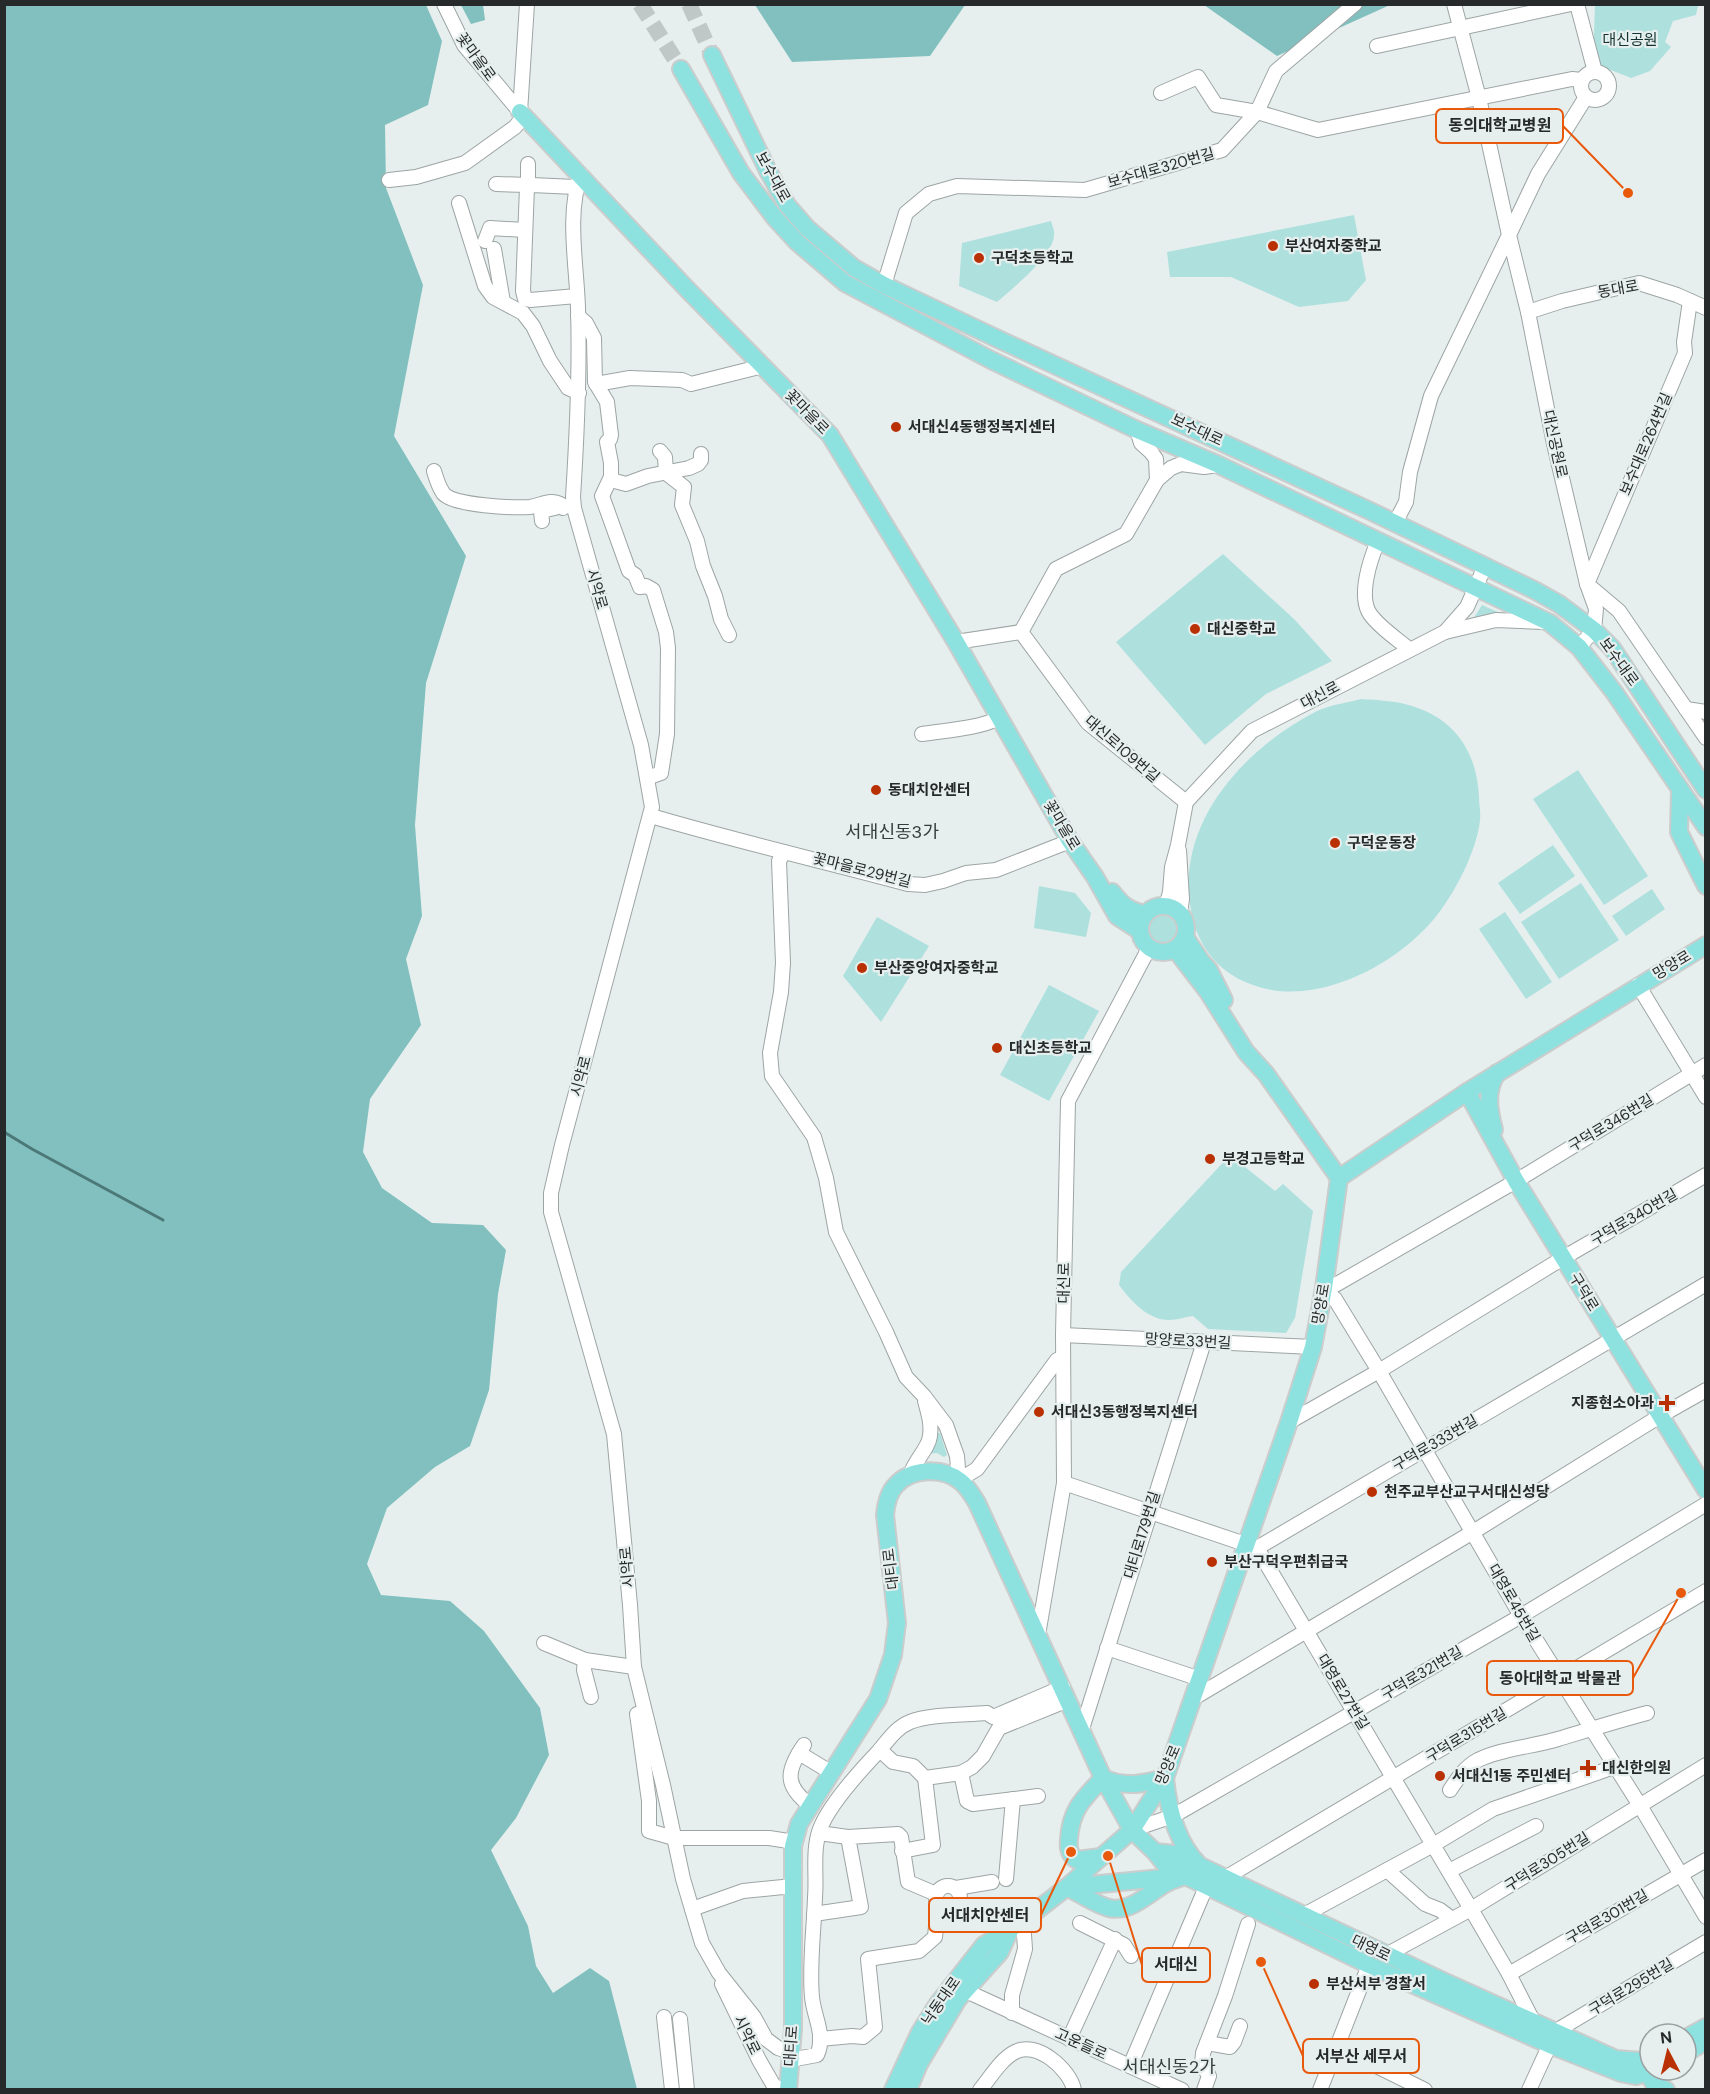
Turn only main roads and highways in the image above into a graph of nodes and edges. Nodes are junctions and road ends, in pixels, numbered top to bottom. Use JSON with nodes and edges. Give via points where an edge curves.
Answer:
{"nodes":[{"id":1,"x":712,"y":55,"type":"tunnel mouth"},
{"id":2,"x":681,"y":69,"type":"tunnel mouth"},
{"id":3,"x":522,"y":114,"type":"road end"},
{"id":4,"x":1680,"y":790,"type":"junction"},
{"id":5,"x":1706,"y":790,"type":"edge"},
{"id":6,"x":1706,"y":827,"type":"edge"},
{"id":7,"x":1095,"y":877,"type":"junction"},
{"id":8,"x":1706,"y":886,"type":"edge"},
{"id":9,"x":1146,"y":914,"type":"junction"},
{"id":10,"x":1140,"y":931,"type":"junction"},
{"id":11,"x":1180,"y":943,"type":"junction"},
{"id":12,"x":1705,"y":944,"type":"edge"},
{"id":13,"x":1497,"y":1074,"type":"junction"},
{"id":14,"x":1467,"y":1092,"type":"junction"},
{"id":15,"x":1500,"y":1151,"type":"junction"},
{"id":16,"x":1339,"y":1178,"type":"junction"},
{"id":17,"x":1706,"y":1490,"type":"edge"},
{"id":18,"x":1103,"y":1778,"type":"junction"},
{"id":19,"x":1165,"y":1778,"type":"junction"},
{"id":20,"x":1132,"y":1830,"type":"junction"},
{"id":21,"x":1155,"y":1852,"type":"junction"},
{"id":22,"x":1101,"y":1857,"type":"junction"},
{"id":23,"x":1201,"y":1867,"type":"junction"},
{"id":24,"x":1185,"y":1876,"type":"junction"},
{"id":25,"x":1067,"y":1887,"type":"junction"},
{"id":26,"x":1016,"y":1926,"type":"junction"},
{"id":27,"x":1553,"y":2038,"type":"junction"},
{"id":28,"x":1638,"y":2076,"type":"edge"},
{"id":29,"x":786,"y":2090,"type":"edge"},
{"id":30,"x":893,"y":2090,"type":"edge"},
{"id":31,"x":908,"y":2090,"type":"edge"}],
"edges":[{"from":1,"to":5,"type":"main road","name":"보수대로","via":[[788,205],[807,228],[854,268],[1559,604],[1612,648]]},
{"from":2,"to":4,"type":"main road","name":"보수대로","via":[[761,200],[797,242],[845,283],[991,360],[1550,623],[1579,647]]},
{"from":3,"to":7,"type":"main road","name":"꽃마을로","via":[[578,181],[830,435]]},
{"from":4,"to":6,"type":"main road","name":"보수대로"},
{"from":4,"to":8,"type":"main road","via":[[1679,832]]},
{"from":7,"to":9,"type":"main road","name":"꽃마을로","via":[[1124,906]]},
{"from":7,"to":10,"type":"main road","name":"꽃마을로","via":[[1117,916]]},
{"from":9,"to":10,"type":"main road"},
{"from":9,"to":11,"type":"main road","via":[[1152,909],[1173,910],[1185,921]]},
{"from":10,"to":11,"type":"main road","name":"꽃마을로","via":[[1149,948],[1157,952],[1167,952]]},
{"from":11,"to":16,"type":"main road","via":[[1246,1052],[1266,1074]]},
{"from":12,"to":13,"type":"main road","name":"망양로"},
{"from":13,"to":14,"type":"main road","name":"망양로"},
{"from":13,"to":15,"type":"main road","via":[[1490,1089],[1489,1106]]},
{"from":14,"to":15,"type":"main road","name":"구덕로"},
{"from":14,"to":16,"type":"main road","name":"망양로"},
{"from":15,"to":17,"type":"main road","name":"구덕로"},
{"from":16,"to":19,"type":"main road","name":"망양로","via":[[1313,1347],[1252,1546]]},
{"from":18,"to":19,"type":"main road","via":[[1136,1785]]},
{"from":18,"to":20,"type":"main road"},
{"from":18,"to":22,"type":"main road","via":[[1078,1804],[1071,1818],[1068,1842],[1069,1851],[1077,1860]]},
{"from":18,"to":29,"type":"main road","name":"대티로","via":[[970,1490],[959,1480],[937,1471],[897,1483],[886,1502],[885,1515],[897,1623],[893,1655],[878,1699],[799,1824],[795,1842],[793,2029]]},
{"from":19,"to":20,"type":"main road","name":"망양로"},
{"from":19,"to":23,"type":"main road","via":[[1173,1816],[1187,1850]]},
{"from":20,"to":21,"type":"main road"},
{"from":20,"to":22,"type":"main road","name":"낙동대로"},
{"from":21,"to":23,"type":"main road","name":"대영로","via":[[1174,1854]]},
{"from":21,"to":24,"type":"main road","name":"대영로","via":[[1167,1867]]},
{"from":22,"to":25,"type":"main road","name":"낙동대로"},
{"from":23,"to":27,"type":"main road","name":"대영로","via":[[1533,2021]]},
{"from":24,"to":25,"type":"main road"},
{"from":24,"to":25,"type":"main road","via":[[1121,1909],[1095,1903]]},
{"from":24,"to":27,"type":"main road","name":"대영로","via":[[1369,1965]]},
{"from":25,"to":26,"type":"main road","name":"낙동대로"},
{"from":26,"to":30,"type":"main road","name":"낙동대로","via":[[984,1945],[937,2005]]},
{"from":26,"to":31,"type":"main road","name":"낙동대로","via":[[1000,1953],[958,1999]]},
{"from":27,"to":28,"type":"main road","name":"대영로","via":[[1621,2073]]}]}
